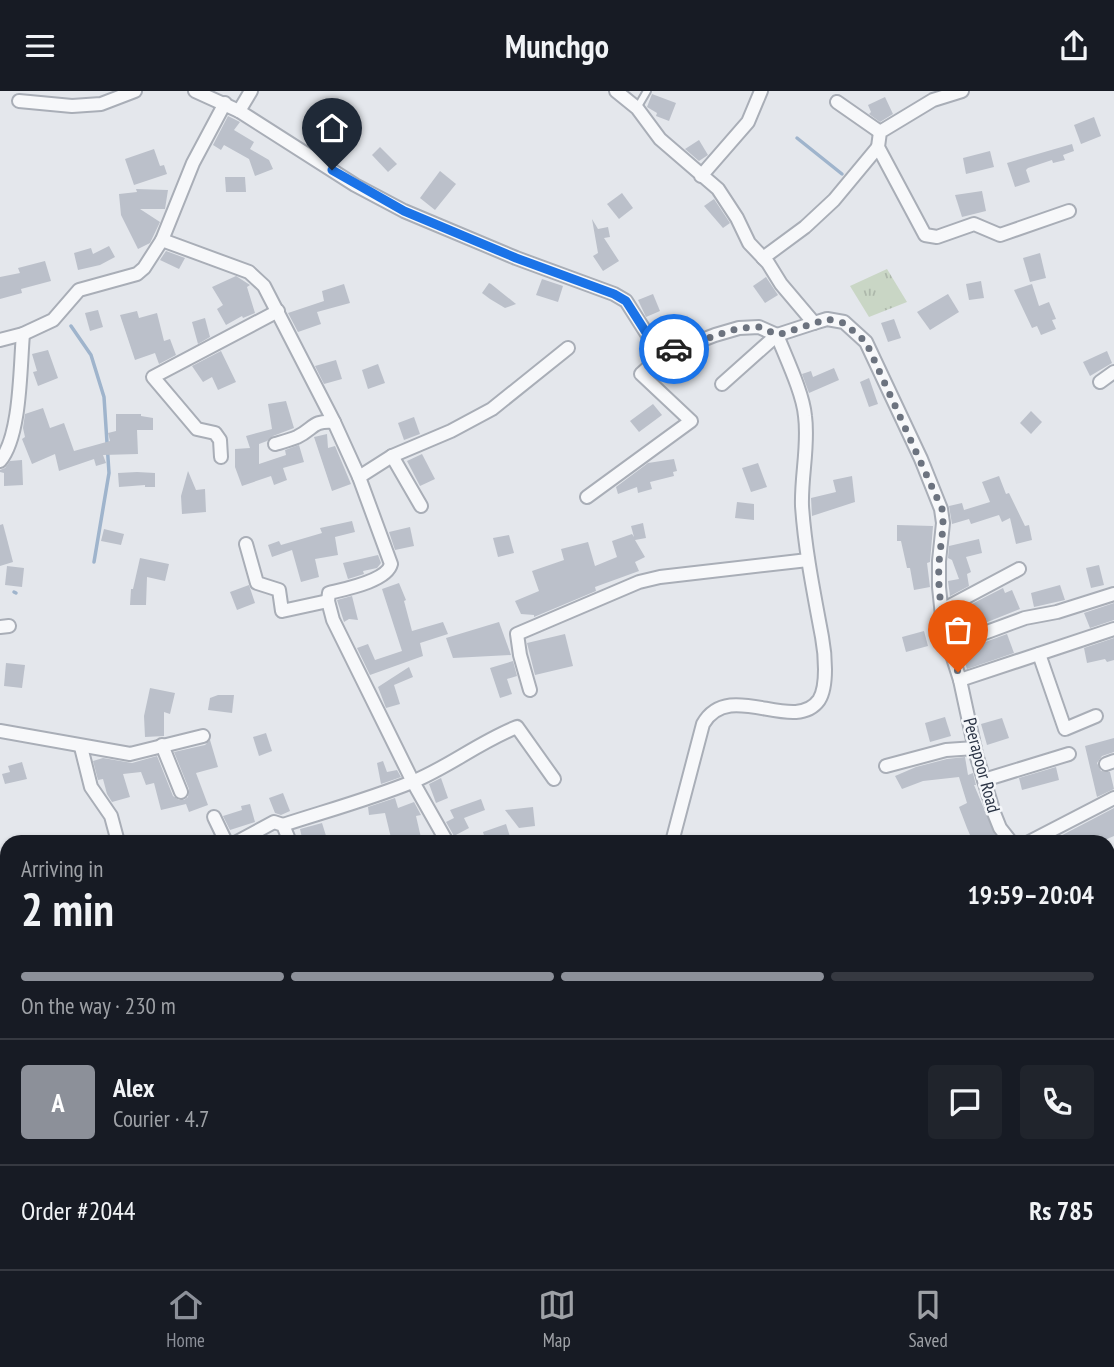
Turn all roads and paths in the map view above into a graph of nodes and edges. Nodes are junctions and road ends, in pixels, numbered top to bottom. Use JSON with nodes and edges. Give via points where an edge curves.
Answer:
{"nodes":[{"id":1,"x":135,"y":91,"type":"edge"},
{"id":2,"x":195,"y":91,"type":"edge"},
{"id":3,"x":251,"y":91,"type":"edge"},
{"id":4,"x":616,"y":91,"type":"edge"},
{"id":5,"x":647,"y":91,"type":"edge"},
{"id":6,"x":761,"y":91,"type":"edge"},
{"id":7,"x":962,"y":91,"type":"edge"},
{"id":8,"x":932,"y":95,"type":"edge"},
{"id":9,"x":19,"y":101,"type":"dead end"},
{"id":10,"x":837,"y":102,"type":"dead end"},
{"id":11,"x":225,"y":103,"type":"junction"},
{"id":12,"x":637,"y":108,"type":"junction"},
{"id":13,"x":239,"y":111,"type":"junction"},
{"id":14,"x":880,"y":132,"type":"junction"},
{"id":15,"x":878,"y":147,"type":"junction"},
{"id":16,"x":701,"y":176,"type":"junction"},
{"id":17,"x":1069,"y":211,"type":"dead end"},
{"id":18,"x":162,"y":240,"type":"junction"},
{"id":19,"x":763,"y":258,"type":"junction"},
{"id":20,"x":278,"y":311,"type":"junction"},
{"id":21,"x":814,"y":323,"type":"junction"},
{"id":22,"x":23,"y":334,"type":"junction"},
{"id":23,"x":778,"y":335,"type":"junction"},
{"id":24,"x":0,"y":339,"type":"edge"},
{"id":25,"x":568,"y":348,"type":"dead end"},
{"id":26,"x":661,"y":356,"type":"junction"},
{"id":27,"x":1114,"y":372,"type":"edge"},
{"id":28,"x":1100,"y":381,"type":"dead end"},
{"id":29,"x":722,"y":384,"type":"dead end"},
{"id":30,"x":334,"y":422,"type":"junction"},
{"id":31,"x":275,"y":444,"type":"dead end"},
{"id":32,"x":392,"y":456,"type":"junction"},
{"id":33,"x":221,"y":457,"type":"dead end"},
{"id":34,"x":0,"y":461,"type":"edge"},
{"id":35,"x":359,"y":477,"type":"junction"},
{"id":36,"x":587,"y":497,"type":"dead end"},
{"id":37,"x":421,"y":506,"type":"dead end"},
{"id":38,"x":246,"y":544,"type":"dead end"},
{"id":39,"x":808,"y":560,"type":"junction"},
{"id":40,"x":1019,"y":569,"type":"dead end"},
{"id":41,"x":1114,"y":594,"type":"edge"},
{"id":42,"x":328,"y":601,"type":"junction"},
{"id":43,"x":942,"y":610,"type":"junction"},
{"id":44,"x":1114,"y":629,"type":"edge"},
{"id":45,"x":949,"y":646,"type":"junction"},
{"id":46,"x":1039,"y":654,"type":"junction"},
{"id":47,"x":960,"y":680,"type":"junction"},
{"id":48,"x":530,"y":689,"type":"dead end"},
{"id":49,"x":1096,"y":716,"type":"dead end"},
{"id":50,"x":0,"y":731,"type":"edge"},
{"id":51,"x":203,"y":736,"type":"dead end"},
{"id":52,"x":162,"y":744,"type":"junction"},
{"id":53,"x":81,"y":747,"type":"junction"},
{"id":54,"x":975,"y":748,"type":"junction"},
{"id":55,"x":1069,"y":754,"type":"dead end"},
{"id":56,"x":886,"y":766,"type":"dead end"},
{"id":57,"x":554,"y":779,"type":"dead end"},
{"id":58,"x":984,"y":780,"type":"junction"},
{"id":59,"x":413,"y":782,"type":"junction"},
{"id":60,"x":181,"y":792,"type":"dead end"},
{"id":61,"x":1114,"y":798,"type":"edge"},
{"id":62,"x":214,"y":817,"type":"dead end"},
{"id":63,"x":283,"y":825,"type":"junction"},
{"id":64,"x":116,"y":835,"type":"edge"},
{"id":65,"x":223,"y":835,"type":"edge"},
{"id":66,"x":250,"y":835,"type":"edge"},
{"id":67,"x":287,"y":835,"type":"edge"},
{"id":68,"x":443,"y":835,"type":"edge"},
{"id":69,"x":674,"y":835,"type":"edge"},
{"id":70,"x":1006,"y":835,"type":"edge"},
{"id":71,"x":1043,"y":835,"type":"edge"}],
"edges":[{"from":1,"to":9,"type":"street","via":[[102,104]]},
{"from":2,"to":11,"type":"street"},
{"from":3,"to":13,"type":"street"},
{"from":4,"to":12,"type":"street"},
{"from":5,"to":12,"type":"lane"},
{"from":6,"to":16,"type":"street","via":[[748,122]]},
{"from":7,"to":8,"type":"street"},
{"from":8,"to":14,"type":"street"},
{"from":10,"to":14,"type":"street"},
{"from":11,"to":13,"type":"street"},
{"from":11,"to":18,"type":"street","via":[[193,163]]},
{"from":12,"to":16,"type":"street","via":[[660,139]]},
{"from":13,"to":26,"type":"street","via":[[404,211],[614,294],[626,301]]},
{"from":14,"to":15,"type":"street"},
{"from":15,"to":17,"type":"street","via":[[925,235],[937,237],[974,225],[1000,235]]},
{"from":15,"to":19,"type":"street","via":[[834,200]]},
{"from":16,"to":19,"type":"street","via":[[718,189],[749,243]]},
{"from":18,"to":20,"type":"street","via":[[249,272],[264,286]]},
{"from":18,"to":22,"type":"street","via":[[136,274],[79,290],[53,320]]},
{"from":19,"to":21,"type":"street"},
{"from":20,"to":30,"type":"street"},
{"from":20,"to":33,"type":"street","via":[[153,377],[197,429],[215,433]]},
{"from":21,"to":23,"type":"street"},
{"from":21,"to":43,"type":"street","name":"Peerapoor Road","via":[[827,319],[844,323],[866,342],[921,459],[942,509]]},
{"from":22,"to":24,"type":"street"},
{"from":22,"to":34,"type":"street","via":[[15,423]]},
{"from":23,"to":26,"type":"street","via":[[759,327],[739,328]]},
{"from":23,"to":29,"type":"street"},
{"from":23,"to":39,"type":"street","via":[[805,415],[802,505]]},
{"from":25,"to":32,"type":"street","via":[[492,409]]},
{"from":26,"to":36,"type":"street","via":[[641,374],[691,421]]},
{"from":27,"to":28,"type":"street"},
{"from":30,"to":31,"type":"street","via":[[321,421],[300,436]]},
{"from":30,"to":35,"type":"street"},
{"from":32,"to":35,"type":"street"},
{"from":32,"to":37,"type":"street"},
{"from":35,"to":42,"type":"street","via":[[391,568],[355,587],[329,593]]},
{"from":38,"to":42,"type":"street","via":[[257,583],[278,590],[282,611]]},
{"from":39,"to":48,"type":"street","via":[[639,582],[517,634]]},
{"from":39,"to":69,"type":"street","via":[[826,656],[819,700],[808,709],[792,712],[746,704],[709,713]]},
{"from":40,"to":43,"type":"street"},
{"from":41,"to":45,"type":"street","via":[[1025,618]]},
{"from":42,"to":59,"type":"street","via":[[333,620]]},
{"from":43,"to":45,"type":"street","name":"Peerapoor Road"},
{"from":44,"to":46,"type":"street"},
{"from":45,"to":47,"type":"street","name":"Peerapoor Road"},
{"from":46,"to":47,"type":"street"},
{"from":46,"to":49,"type":"street","via":[[1065,729]]},
{"from":47,"to":54,"type":"street","name":"Peerapoor Road"},
{"from":50,"to":53,"type":"street"},
{"from":51,"to":52,"type":"street"},
{"from":52,"to":53,"type":"street","via":[[130,754]]},
{"from":52,"to":60,"type":"street"},
{"from":53,"to":64,"type":"street","via":[[91,787],[111,816]]},
{"from":54,"to":56,"type":"street","via":[[946,750]]},
{"from":54,"to":58,"type":"street","name":"Peerapoor Road"},
{"from":55,"to":58,"type":"street"},
{"from":57,"to":59,"type":"street","via":[[517,727]]},
{"from":58,"to":70,"type":"street","name":"Peerapoor Road"},
{"from":59,"to":63,"type":"street"},
{"from":59,"to":68,"type":"street"},
{"from":61,"to":71,"type":"street"},
{"from":62,"to":65,"type":"street"},
{"from":63,"to":66,"type":"street","via":[[274,822]]},
{"from":63,"to":67,"type":"street"}]}
